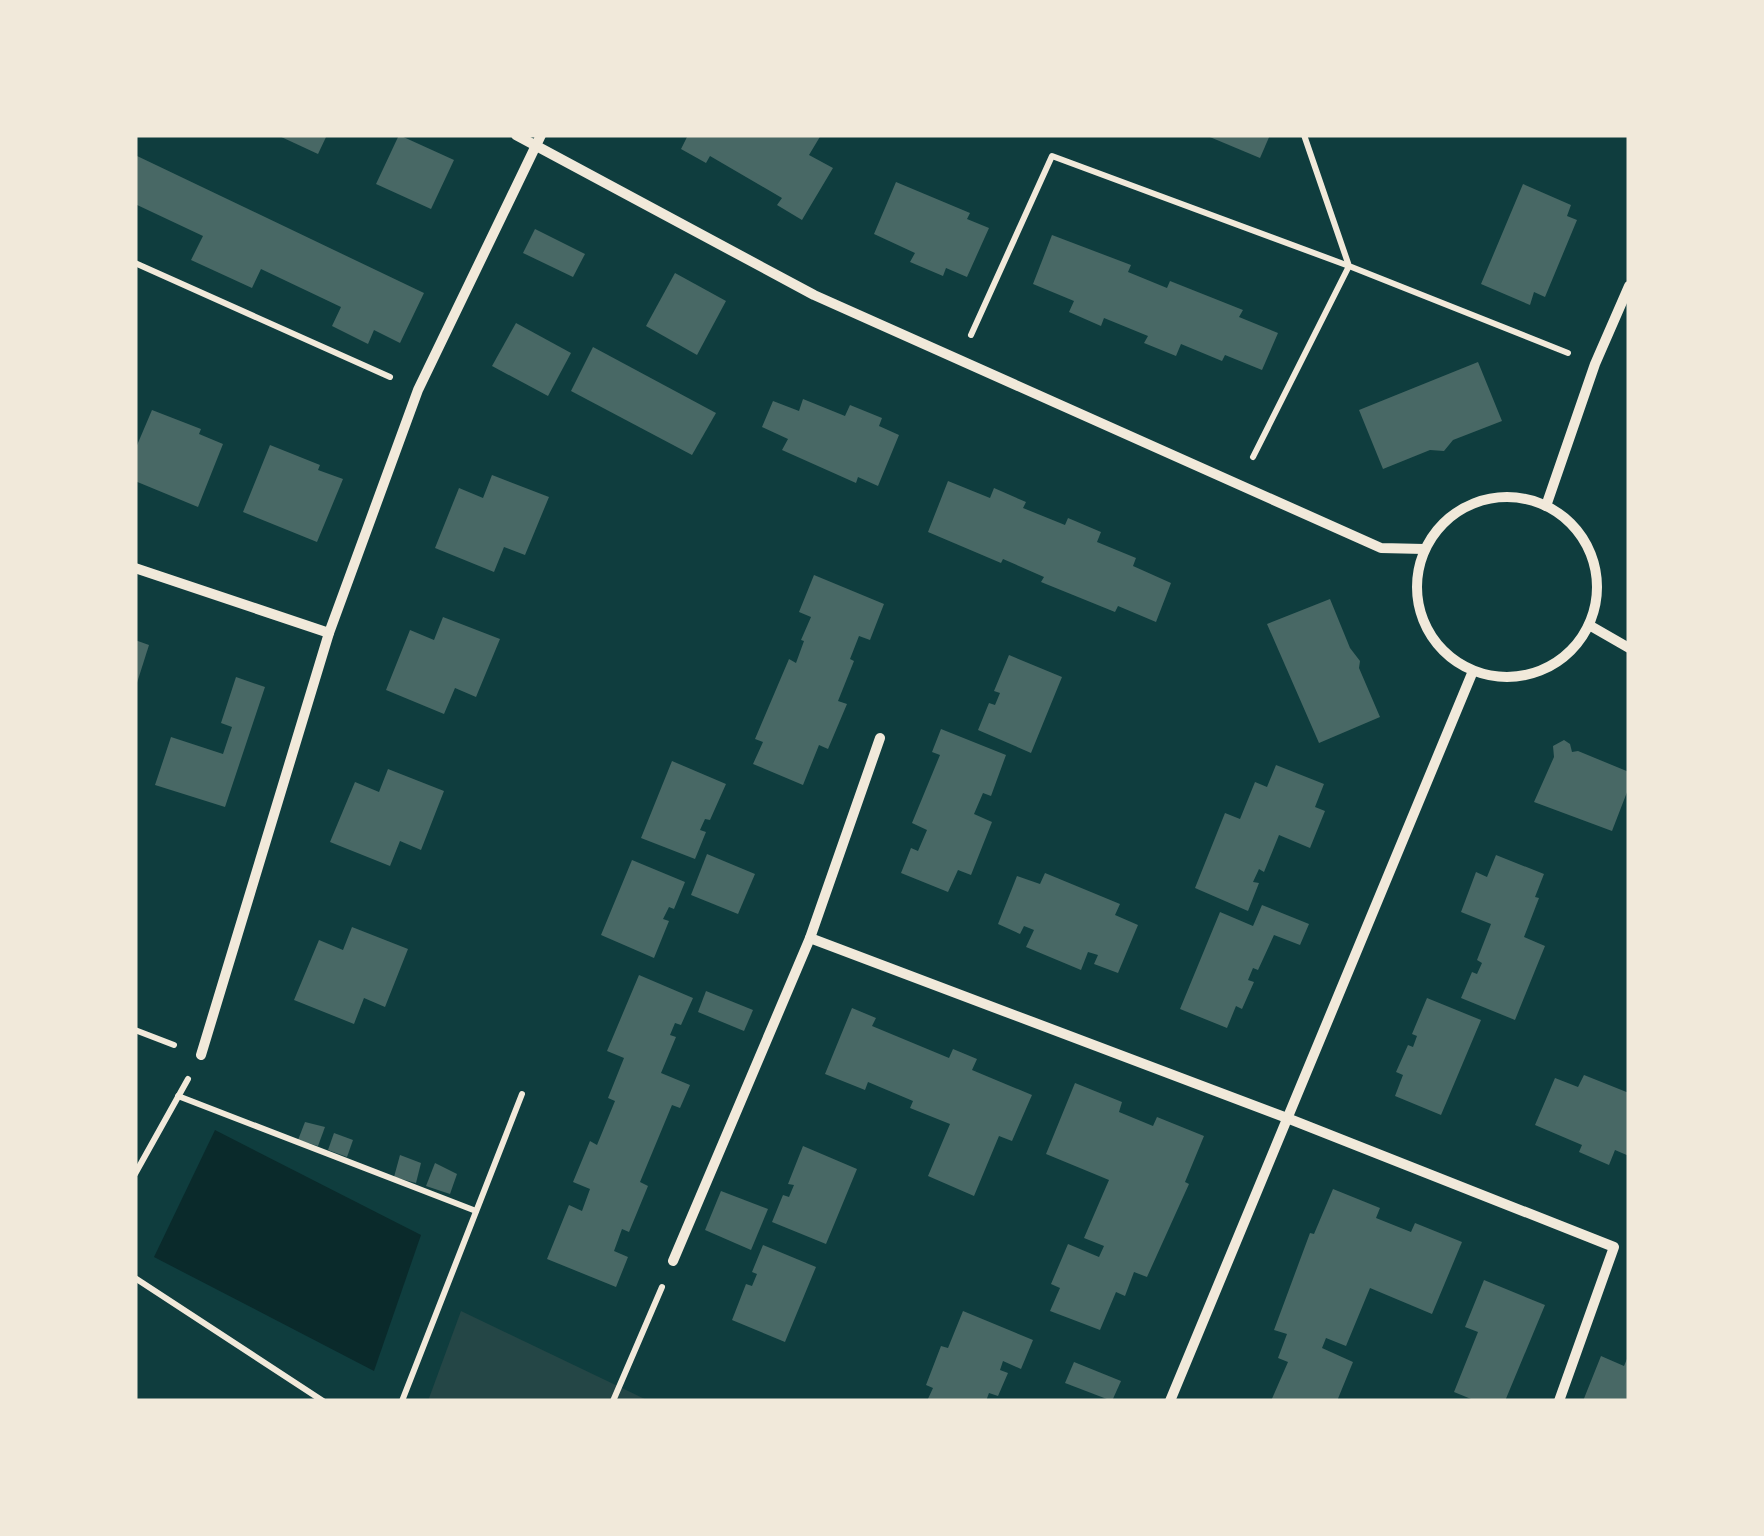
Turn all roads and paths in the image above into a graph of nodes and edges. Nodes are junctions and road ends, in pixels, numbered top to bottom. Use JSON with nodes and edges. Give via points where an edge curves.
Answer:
{"nodes":[{"id":1,"x":516,"y":135,"type":"edge"},
{"id":2,"x":1304,"y":135,"type":"edge"},
{"id":3,"x":538,"y":140,"type":"edge"},
{"id":4,"x":135,"y":263,"type":"edge"},
{"id":5,"x":1349,"y":266,"type":"junction"},
{"id":6,"x":1629,"y":286,"type":"edge"},
{"id":7,"x":960,"y":360,"type":"junction"},
{"id":8,"x":1595,"y":364,"type":"junction"},
{"id":9,"x":418,"y":390,"type":"junction"},
{"id":10,"x":1240,"y":486,"type":"junction"},
{"id":11,"x":1546,"y":506,"type":"junction"},
{"id":12,"x":1424,"y":550,"type":"junction"},
{"id":13,"x":135,"y":568,"type":"edge"},
{"id":14,"x":1590,"y":625,"type":"junction"},
{"id":15,"x":330,"y":632,"type":"junction"},
{"id":16,"x":1629,"y":648,"type":"edge"},
{"id":17,"x":1473,"y":671,"type":"junction"},
{"id":18,"x":880,"y":738,"type":"dead end"},
{"id":19,"x":810,"y":938,"type":"junction"},
{"id":20,"x":202,"y":1055,"type":"joint"},
{"id":21,"x":522,"y":1094,"type":"dead end"},
{"id":22,"x":178,"y":1096,"type":"junction"},
{"id":23,"x":1287,"y":1118,"type":"junction"},
{"id":24,"x":135,"y":1174,"type":"edge"},
{"id":25,"x":476,"y":1211,"type":"junction"},
{"id":26,"x":673,"y":1261,"type":"joint"},
{"id":27,"x":135,"y":1278,"type":"edge"},
{"id":28,"x":323,"y":1401,"type":"edge"},
{"id":29,"x":402,"y":1401,"type":"edge"},
{"id":30,"x":613,"y":1401,"type":"edge"},
{"id":31,"x":1170,"y":1401,"type":"edge"},
{"id":32,"x":1558,"y":1401,"type":"edge"}],
"edges":[{"from":1,"to":3,"type":"street"},
{"from":2,"to":5,"type":"path"},
{"from":3,"to":7,"type":"street","via":[[814,295]]},
{"from":3,"to":9,"type":"street"},
{"from":4,"to":9,"type":"path"},
{"from":5,"to":7,"type":"path","via":[[1052,156]]},
{"from":5,"to":8,"type":"path"},
{"from":5,"to":10,"type":"path"},
{"from":6,"to":8,"type":"street"},
{"from":7,"to":10,"type":"street"},
{"from":8,"to":11,"type":"street"},
{"from":9,"to":15,"type":"street"},
{"from":10,"to":12,"type":"street","via":[[1380,548]]},
{"from":11,"to":12,"type":"street","via":[[1490,498],[1440,526]]},
{"from":11,"to":14,"type":"street","via":[[1569,521],[1596,570]]},
{"from":12,"to":17,"type":"street","via":[[1418,607],[1429,634]]},
{"from":13,"to":15,"type":"street"},
{"from":14,"to":16,"type":"street"},
{"from":14,"to":17,"type":"street","via":[[1553,665],[1500,678]]},
{"from":15,"to":20,"type":"street"},
{"from":17,"to":23,"type":"street"},
{"from":18,"to":19,"type":"street"},
{"from":19,"to":23,"type":"street"},
{"from":19,"to":26,"type":"street"},
{"from":20,"to":22,"type":"path"},
{"from":21,"to":25,"type":"path"},
{"from":22,"to":24,"type":"path"},
{"from":22,"to":25,"type":"path"},
{"from":23,"to":31,"type":"street"},
{"from":23,"to":32,"type":"street","via":[[1614,1247]]},
{"from":25,"to":29,"type":"path"},
{"from":26,"to":30,"type":"path"},
{"from":27,"to":28,"type":"path"}]}
